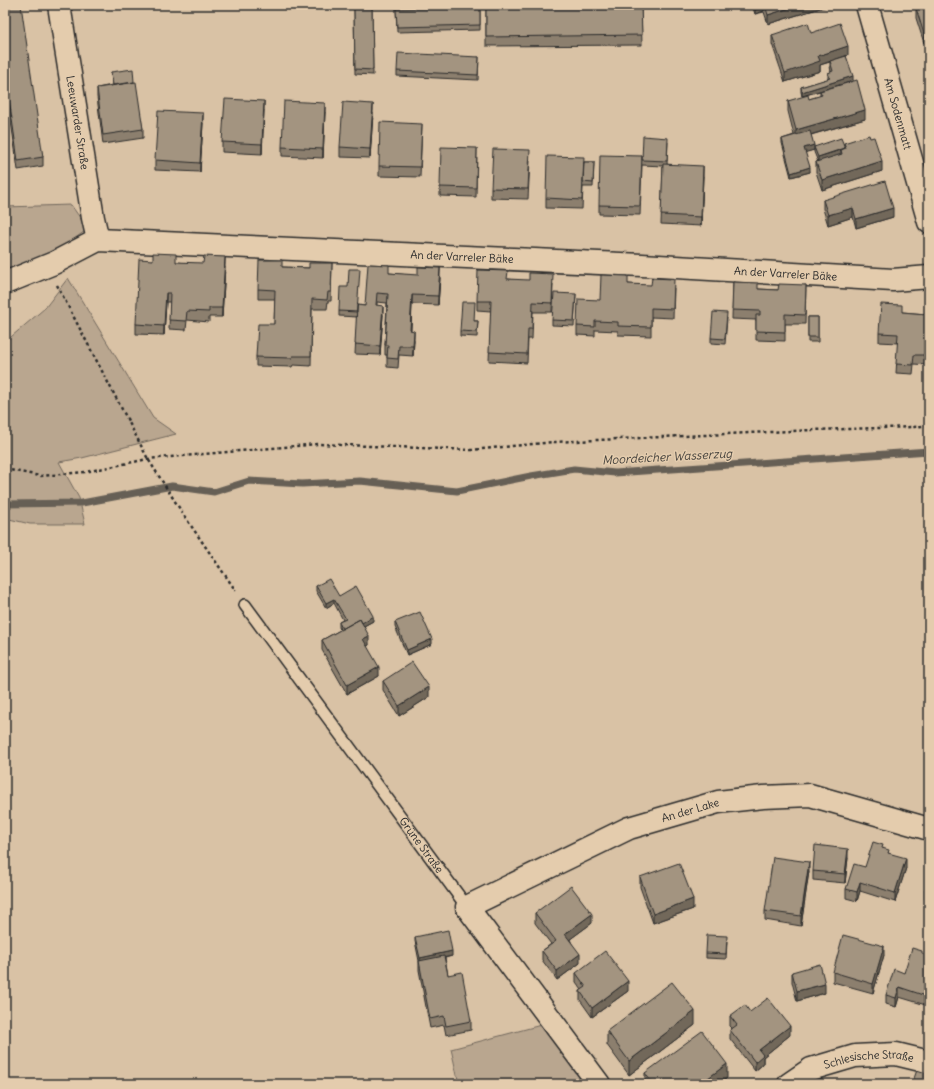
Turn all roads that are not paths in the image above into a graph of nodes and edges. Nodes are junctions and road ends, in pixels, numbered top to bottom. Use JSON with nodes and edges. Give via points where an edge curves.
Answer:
{"nodes":[{"id":1,"x":59,"y":5,"type":"edge"},
{"id":2,"x":867,"y":5,"type":"edge"},
{"id":3,"x":929,"y":222,"type":"edge"},
{"id":4,"x":98,"y":240,"type":"junction"},
{"id":5,"x":929,"y":277,"type":"edge"},
{"id":6,"x":5,"y":283,"type":"edge"},
{"id":7,"x":245,"y":605,"type":"road end"},
{"id":8,"x":929,"y":829,"type":"edge"},
{"id":9,"x":467,"y":908,"type":"junction"},
{"id":10,"x":929,"y":1062,"type":"edge"},
{"id":11,"x":599,"y":1084,"type":"edge"},
{"id":12,"x":789,"y":1084,"type":"edge"}],
"edges":[{"from":1,"to":4,"type":"street","name":"Leeuwarder Straße"},
{"from":2,"to":3,"type":"street","name":"Am Sodenmatt"},
{"from":4,"to":5,"type":"street","name":"An der Varreler Bäke","via":[[634,265],[889,280]]},
{"from":4,"to":6,"type":"street","name":"An der Varreler Bäke"},
{"from":7,"to":9,"type":"lane","name":"Grüne Straße"},
{"from":8,"to":9,"type":"street","name":"An der Lake","via":[[810,796],[763,796],[718,802],[629,828]]},
{"from":9,"to":11,"type":"street","name":"Grüne Straße"},
{"from":10,"to":12,"type":"street","name":"Schlesische Straße","via":[[896,1054],[855,1056],[811,1069]]}]}
